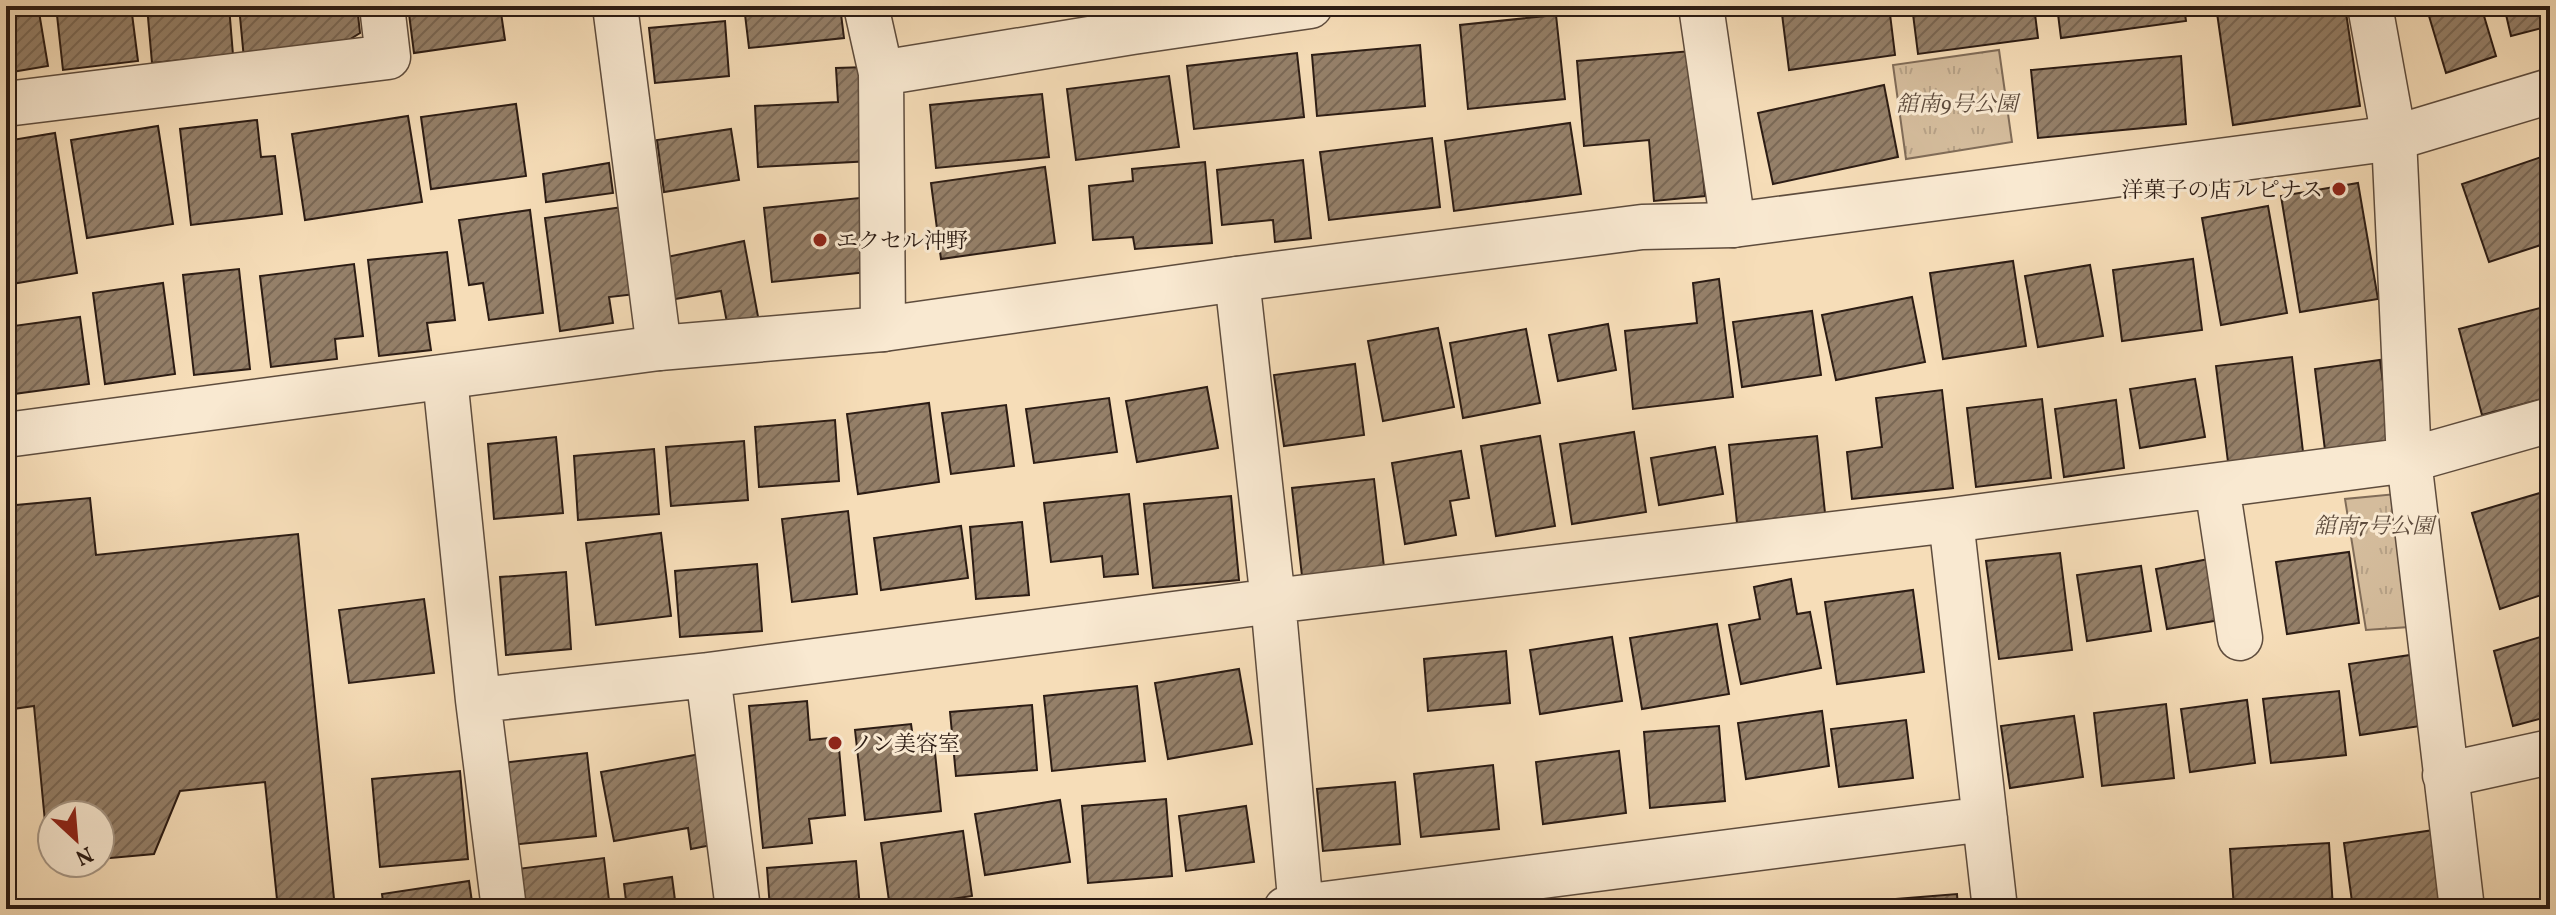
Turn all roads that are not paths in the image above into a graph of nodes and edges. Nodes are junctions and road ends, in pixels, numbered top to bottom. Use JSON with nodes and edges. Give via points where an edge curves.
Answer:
{"nodes":[{"id":1,"x":382,"y":6,"type":"edge"},
{"id":2,"x":615,"y":6,"type":"edge"},
{"id":3,"x":866,"y":6,"type":"edge"},
{"id":4,"x":1310,"y":6,"type":"edge"},
{"id":5,"x":1701,"y":6,"type":"edge"},
{"id":6,"x":2370,"y":6,"type":"edge"},
{"id":7,"x":1130,"y":19,"type":"edge"},
{"id":8,"x":881,"y":73,"type":"junction"},
{"id":9,"x":2550,"y":91,"type":"edge"},
{"id":10,"x":6,"y":104,"type":"edge"},
{"id":11,"x":2394,"y":138,"type":"junction"},
{"id":12,"x":1733,"y":225,"type":"junction"},
{"id":13,"x":1237,"y":279,"type":"junction"},
{"id":14,"x":883,"y":329,"type":"junction"},
{"id":15,"x":659,"y":348,"type":"junction"},
{"id":16,"x":445,"y":378,"type":"junction"},
{"id":17,"x":2550,"y":420,"type":"edge"},
{"id":18,"x":6,"y":435,"type":"edge"},
{"id":19,"x":2409,"y":460,"type":"junction"},
{"id":20,"x":2217,"y":486,"type":"junction"},
{"id":21,"x":1951,"y":520,"type":"junction"},
{"id":22,"x":1273,"y":601,"type":"junction"},
{"id":23,"x":2240,"y":638,"type":"dead end"},
{"id":24,"x":708,"y":675,"type":"junction"},
{"id":25,"x":478,"y":700,"type":"junction"},
{"id":26,"x":2550,"y":752,"type":"edge"},
{"id":27,"x":2445,"y":775,"type":"junction"},
{"id":28,"x":1985,"y":819,"type":"junction"},
{"id":29,"x":1296,"y":908,"type":"edge"},
{"id":30,"x":504,"y":909,"type":"edge"},
{"id":31,"x":738,"y":909,"type":"edge"},
{"id":32,"x":1995,"y":909,"type":"edge"},
{"id":33,"x":2462,"y":909,"type":"edge"}],
"edges":[{"from":1,"to":10,"type":"street","via":[[388,57]]},
{"from":2,"to":15,"type":"street"},
{"from":3,"to":8,"type":"street"},
{"from":4,"to":7,"type":"street"},
{"from":5,"to":12,"type":"street"},
{"from":6,"to":11,"type":"street"},
{"from":7,"to":8,"type":"street"},
{"from":8,"to":14,"type":"street"},
{"from":9,"to":11,"type":"street"},
{"from":11,"to":12,"type":"street"},
{"from":11,"to":19,"type":"street"},
{"from":12,"to":13,"type":"street","via":[[1642,227]]},
{"from":13,"to":14,"type":"street"},
{"from":13,"to":22,"type":"street"},
{"from":14,"to":15,"type":"street"},
{"from":15,"to":16,"type":"street"},
{"from":16,"to":18,"type":"street"},
{"from":16,"to":25,"type":"street"},
{"from":17,"to":19,"type":"street"},
{"from":19,"to":20,"type":"street"},
{"from":19,"to":27,"type":"street"},
{"from":20,"to":21,"type":"street"},
{"from":20,"to":23,"type":"street"},
{"from":21,"to":22,"type":"street"},
{"from":21,"to":28,"type":"street"},
{"from":22,"to":24,"type":"street"},
{"from":22,"to":29,"type":"street"},
{"from":24,"to":25,"type":"street"},
{"from":24,"to":31,"type":"street"},
{"from":25,"to":30,"type":"street"},
{"from":26,"to":27,"type":"street"},
{"from":27,"to":33,"type":"street"},
{"from":28,"to":29,"type":"street"},
{"from":28,"to":32,"type":"street"}]}
